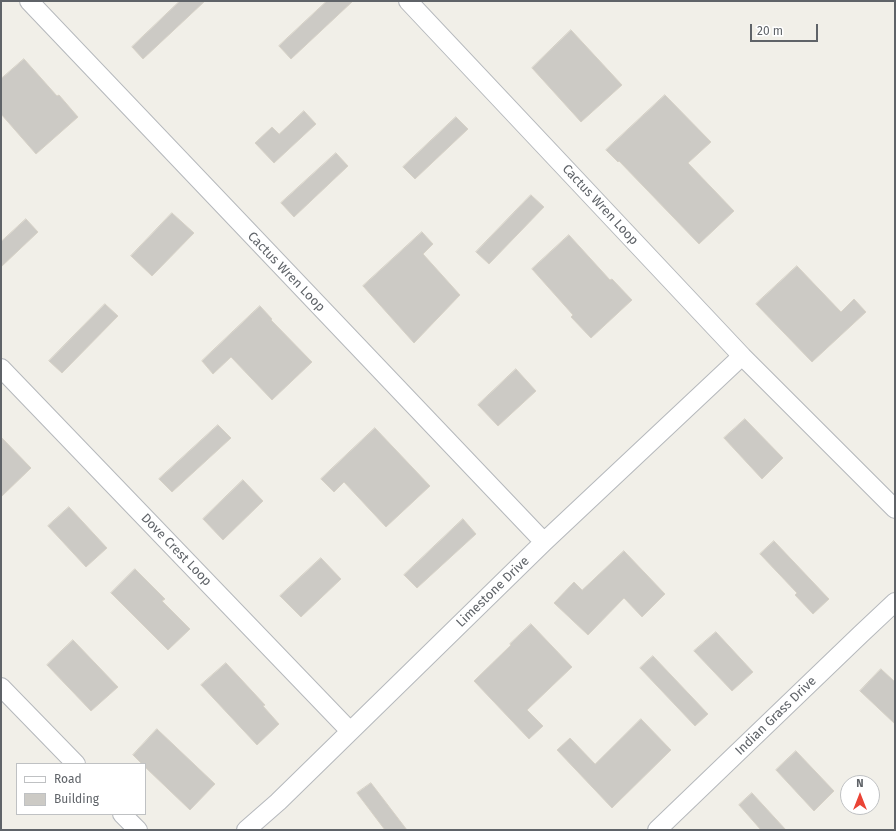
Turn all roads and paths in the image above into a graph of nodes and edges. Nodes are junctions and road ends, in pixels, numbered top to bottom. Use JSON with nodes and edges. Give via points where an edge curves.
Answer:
{"nodes":[{"id":1,"x":29,"y":1,"type":"edge"},
{"id":2,"x":408,"y":1,"type":"edge"},
{"id":3,"x":742,"y":356,"type":"junction"},
{"id":4,"x":1,"y":368,"type":"edge"},
{"id":5,"x":895,"y":509,"type":"edge"},
{"id":6,"x":544,"y":542,"type":"junction"},
{"id":7,"x":895,"y":602,"type":"edge"},
{"id":8,"x":1,"y":688,"type":"edge"},
{"id":9,"x":350,"y":731,"type":"junction"},
{"id":10,"x":75,"y":763,"type":"edge"},
{"id":11,"x":123,"y":815,"type":"edge"},
{"id":12,"x":138,"y":830,"type":"edge"},
{"id":13,"x":246,"y":830,"type":"edge"},
{"id":14,"x":657,"y":830,"type":"edge"}],
"edges":[{"from":1,"to":6,"type":"street","name":"Cactus Wren Loop"},
{"from":2,"to":3,"type":"street","name":"Cactus Wren Loop"},
{"from":3,"to":5,"type":"street"},
{"from":3,"to":6,"type":"street","name":"Limestone Drive"},
{"from":4,"to":9,"type":"street","name":"Dove Crest Loop"},
{"from":6,"to":9,"type":"street","name":"Limestone Drive"},
{"from":7,"to":14,"type":"street","name":"Indian Grass Drive"},
{"from":8,"to":10,"type":"street"},
{"from":9,"to":13,"type":"street","name":"Limestone Drive"},
{"from":11,"to":12,"type":"street"}]}
